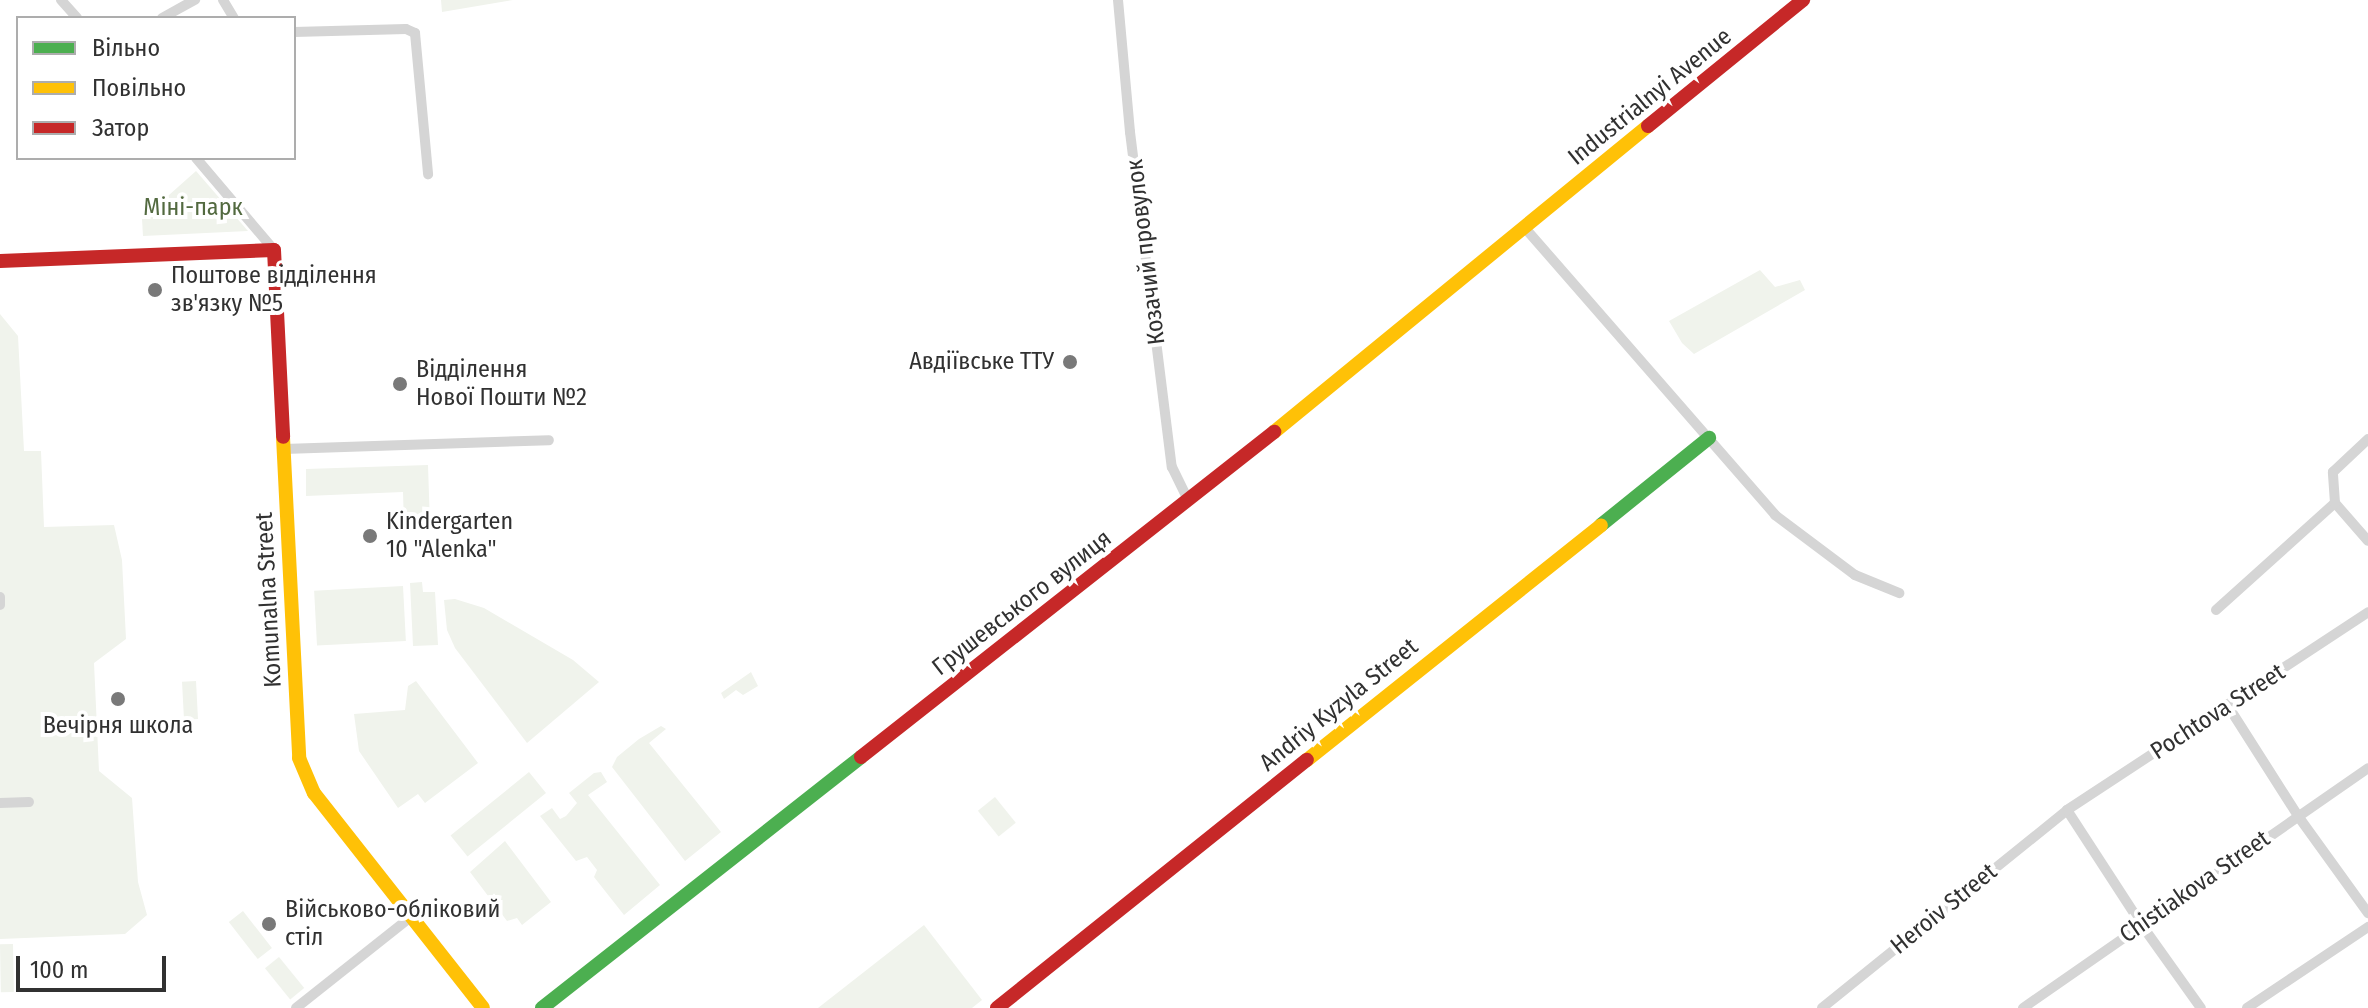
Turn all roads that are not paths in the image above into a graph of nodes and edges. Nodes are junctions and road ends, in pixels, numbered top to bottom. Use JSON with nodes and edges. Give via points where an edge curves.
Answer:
{"nodes":[{"id":1,"x":61,"y":0,"type":"edge"},
{"id":2,"x":195,"y":0,"type":"edge"},
{"id":3,"x":1118,"y":0,"type":"edge"},
{"id":4,"x":1803,"y":0,"type":"edge"},
{"id":5,"x":75,"y":16,"type":"edge"},
{"id":6,"x":166,"y":16,"type":"edge"},
{"id":7,"x":296,"y":32,"type":"edge"},
{"id":8,"x":198,"y":160,"type":"edge"},
{"id":9,"x":428,"y":174,"type":"dead end"},
{"id":10,"x":1525,"y":228,"type":"junction"},
{"id":11,"x":274,"y":250,"type":"junction"},
{"id":12,"x":0,"y":261,"type":"edge"},
{"id":13,"x":1709,"y":438,"type":"junction"},
{"id":14,"x":2368,"y":439,"type":"edge"},
{"id":15,"x":549,"y":440,"type":"dead end"},
{"id":16,"x":284,"y":449,"type":"junction"},
{"id":17,"x":1188,"y":500,"type":"junction"},
{"id":18,"x":2335,"y":503,"type":"junction"},
{"id":19,"x":2368,"y":541,"type":"edge"},
{"id":20,"x":1899,"y":593,"type":"dead end"},
{"id":21,"x":0,"y":597,"type":"edge"},
{"id":22,"x":0,"y":605,"type":"edge"},
{"id":23,"x":2216,"y":610,"type":"dead end"},
{"id":24,"x":2368,"y":612,"type":"edge"},
{"id":25,"x":2228,"y":706,"type":"junction"},
{"id":26,"x":2368,"y":768,"type":"edge"},
{"id":27,"x":29,"y":802,"type":"dead end"},
{"id":28,"x":0,"y":803,"type":"edge"},
{"id":29,"x":2067,"y":810,"type":"junction"},
{"id":30,"x":2298,"y":816,"type":"junction"},
{"id":31,"x":2368,"y":913,"type":"edge"},
{"id":32,"x":411,"y":917,"type":"junction"},
{"id":33,"x":2141,"y":924,"type":"junction"},
{"id":34,"x":2368,"y":927,"type":"edge"},
{"id":35,"x":296,"y":1008,"type":"edge"},
{"id":36,"x":483,"y":1008,"type":"edge"},
{"id":37,"x":542,"y":1008,"type":"edge"},
{"id":38,"x":997,"y":1008,"type":"edge"},
{"id":39,"x":1822,"y":1008,"type":"edge"},
{"id":40,"x":2023,"y":1008,"type":"edge"},
{"id":41,"x":2201,"y":1008,"type":"edge"},
{"id":42,"x":2247,"y":1008,"type":"edge"}],
"edges":[{"from":1,"to":5,"type":"street"},
{"from":2,"to":6,"type":"street"},
{"from":3,"to":17,"type":"street","name":"Козачий провулок","via":[[1172,467]]},
{"from":4,"to":10,"type":"street","name":"Industrialnyi Avenue"},
{"from":7,"to":9,"type":"street","via":[[415,33]]},
{"from":8,"to":11,"type":"street"},
{"from":10,"to":13,"type":"street"},
{"from":10,"to":17,"type":"street","name":"Грушевського вулиця"},
{"from":11,"to":12,"type":"street"},
{"from":11,"to":16,"type":"street","name":"Komunalna Street"},
{"from":13,"to":20,"type":"street","via":[[1775,515],[1855,575]]},
{"from":13,"to":38,"type":"street","name":"Andriy Kyzyla Street"},
{"from":14,"to":18,"type":"street","via":[[2333,472]]},
{"from":15,"to":16,"type":"street"},
{"from":16,"to":32,"type":"street","name":"Komunalna Street","via":[[299,758],[314,793]]},
{"from":17,"to":37,"type":"street","name":"Грушевського вулиця"},
{"from":18,"to":19,"type":"street"},
{"from":18,"to":23,"type":"street"},
{"from":21,"to":22,"type":"street"},
{"from":24,"to":25,"type":"street","name":"Pochtova Street"},
{"from":25,"to":29,"type":"street","name":"Pochtova Street"},
{"from":25,"to":30,"type":"street"},
{"from":26,"to":30,"type":"street","name":"Chistiakova Street"},
{"from":27,"to":28,"type":"street"},
{"from":29,"to":33,"type":"street"},
{"from":29,"to":39,"type":"street","name":"Heroiv Street"},
{"from":30,"to":31,"type":"street"},
{"from":30,"to":33,"type":"street","name":"Chistiakova Street"},
{"from":32,"to":35,"type":"street"},
{"from":32,"to":36,"type":"street","name":"Komunalna Street"},
{"from":33,"to":40,"type":"street","name":"Chistiakova Street"},
{"from":33,"to":41,"type":"street"},
{"from":34,"to":42,"type":"street"}]}
